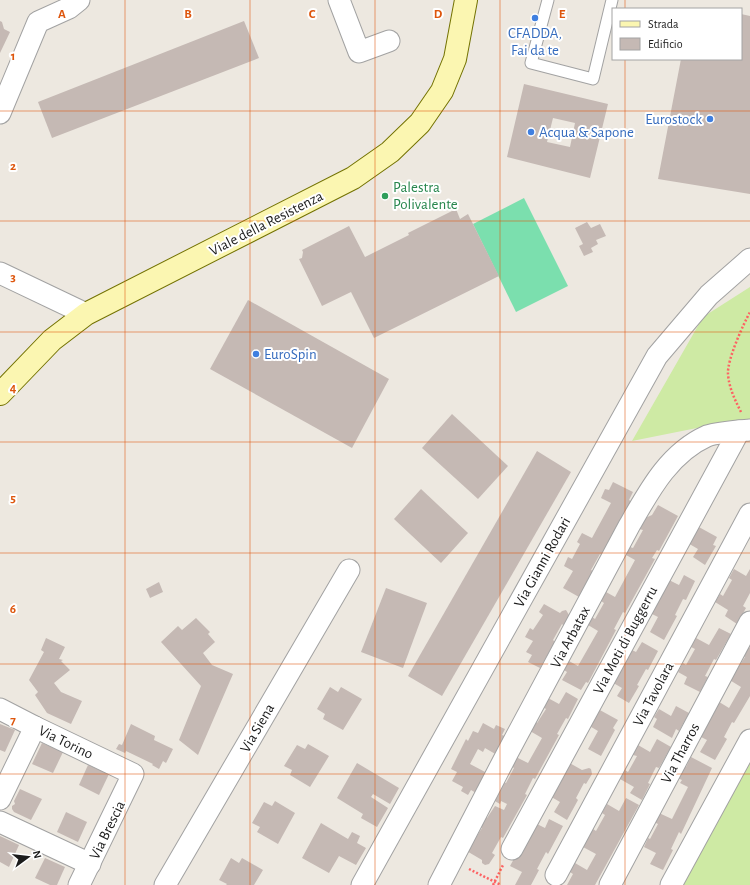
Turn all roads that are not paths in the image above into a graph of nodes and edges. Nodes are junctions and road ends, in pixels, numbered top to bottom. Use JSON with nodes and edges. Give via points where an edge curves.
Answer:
{"nodes":[{"id":1,"x":79,"y":0,"type":"edge"},
{"id":2,"x":339,"y":0,"type":"edge"},
{"id":3,"x":466,"y":0,"type":"edge"},
{"id":4,"x":548,"y":0,"type":"edge"},
{"id":5,"x":612,"y":0,"type":"edge"},
{"id":6,"x":389,"y":41,"type":"dead end"},
{"id":7,"x":0,"y":113,"type":"edge"},
{"id":8,"x":750,"y":259,"type":"edge"},
{"id":9,"x":0,"y":273,"type":"edge"},
{"id":10,"x":86,"y":314,"type":"junction"},
{"id":11,"x":0,"y":394,"type":"edge"},
{"id":12,"x":744,"y":425,"type":"edge"},
{"id":13,"x":750,"y":514,"type":"edge"},
{"id":14,"x":349,"y":570,"type":"dead end"},
{"id":15,"x":750,"y":622,"type":"edge"},
{"id":16,"x":0,"y":709,"type":"edge"},
{"id":17,"x":35,"y":727,"type":"junction"},
{"id":18,"x":750,"y":740,"type":"edge"},
{"id":19,"x":133,"y":774,"type":"joint"},
{"id":20,"x":0,"y":799,"type":"edge"},
{"id":21,"x":0,"y":822,"type":"edge"},
{"id":22,"x":512,"y":849,"type":"dead end"},
{"id":23,"x":90,"y":864,"type":"junction"},
{"id":24,"x":556,"y":875,"type":"dead end"},
{"id":25,"x":79,"y":885,"type":"edge"},
{"id":26,"x":165,"y":885,"type":"edge"},
{"id":27,"x":362,"y":885,"type":"edge"},
{"id":28,"x":439,"y":885,"type":"edge"},
{"id":29,"x":610,"y":885,"type":"edge"},
{"id":30,"x":671,"y":885,"type":"edge"}],
"edges":[{"from":1,"to":7,"type":"street","via":[[69,8],[38,22]]},
{"from":2,"to":6,"type":"street","via":[[359,52]]},
{"from":3,"to":10,"type":"main road","name":"Viale della Resistenza","via":[[456,59],[442,91],[420,123],[390,152],[353,178]]},
{"from":4,"to":5,"type":"lane","via":[[531,63],[593,78]]},
{"from":8,"to":27,"type":"street","name":"Via Gianni Rodari","via":[[709,295],[657,356]]},
{"from":9,"to":10,"type":"street"},
{"from":10,"to":11,"type":"main road","name":"Viale della Resistenza","via":[[52,340]]},
{"from":12,"to":22,"type":"street","name":"Via Moti di Buggerru"},
{"from":12,"to":28,"type":"street","name":"Via Arbatax","via":[[709,436],[691,445],[668,464],[650,491]]},
{"from":13,"to":24,"type":"street","name":"Via Tavolara"},
{"from":14,"to":26,"type":"street","name":"Via Siena"},
{"from":15,"to":29,"type":"street","name":"Via Tharros"},
{"from":16,"to":17,"type":"street","name":"Via Torino"},
{"from":17,"to":19,"type":"street","name":"Via Torino"},
{"from":17,"to":20,"type":"street"},
{"from":18,"to":30,"type":"street"},
{"from":19,"to":23,"type":"street","name":"Via Brescia"},
{"from":21,"to":23,"type":"street"},
{"from":23,"to":25,"type":"street","name":"Via Brescia"}]}
